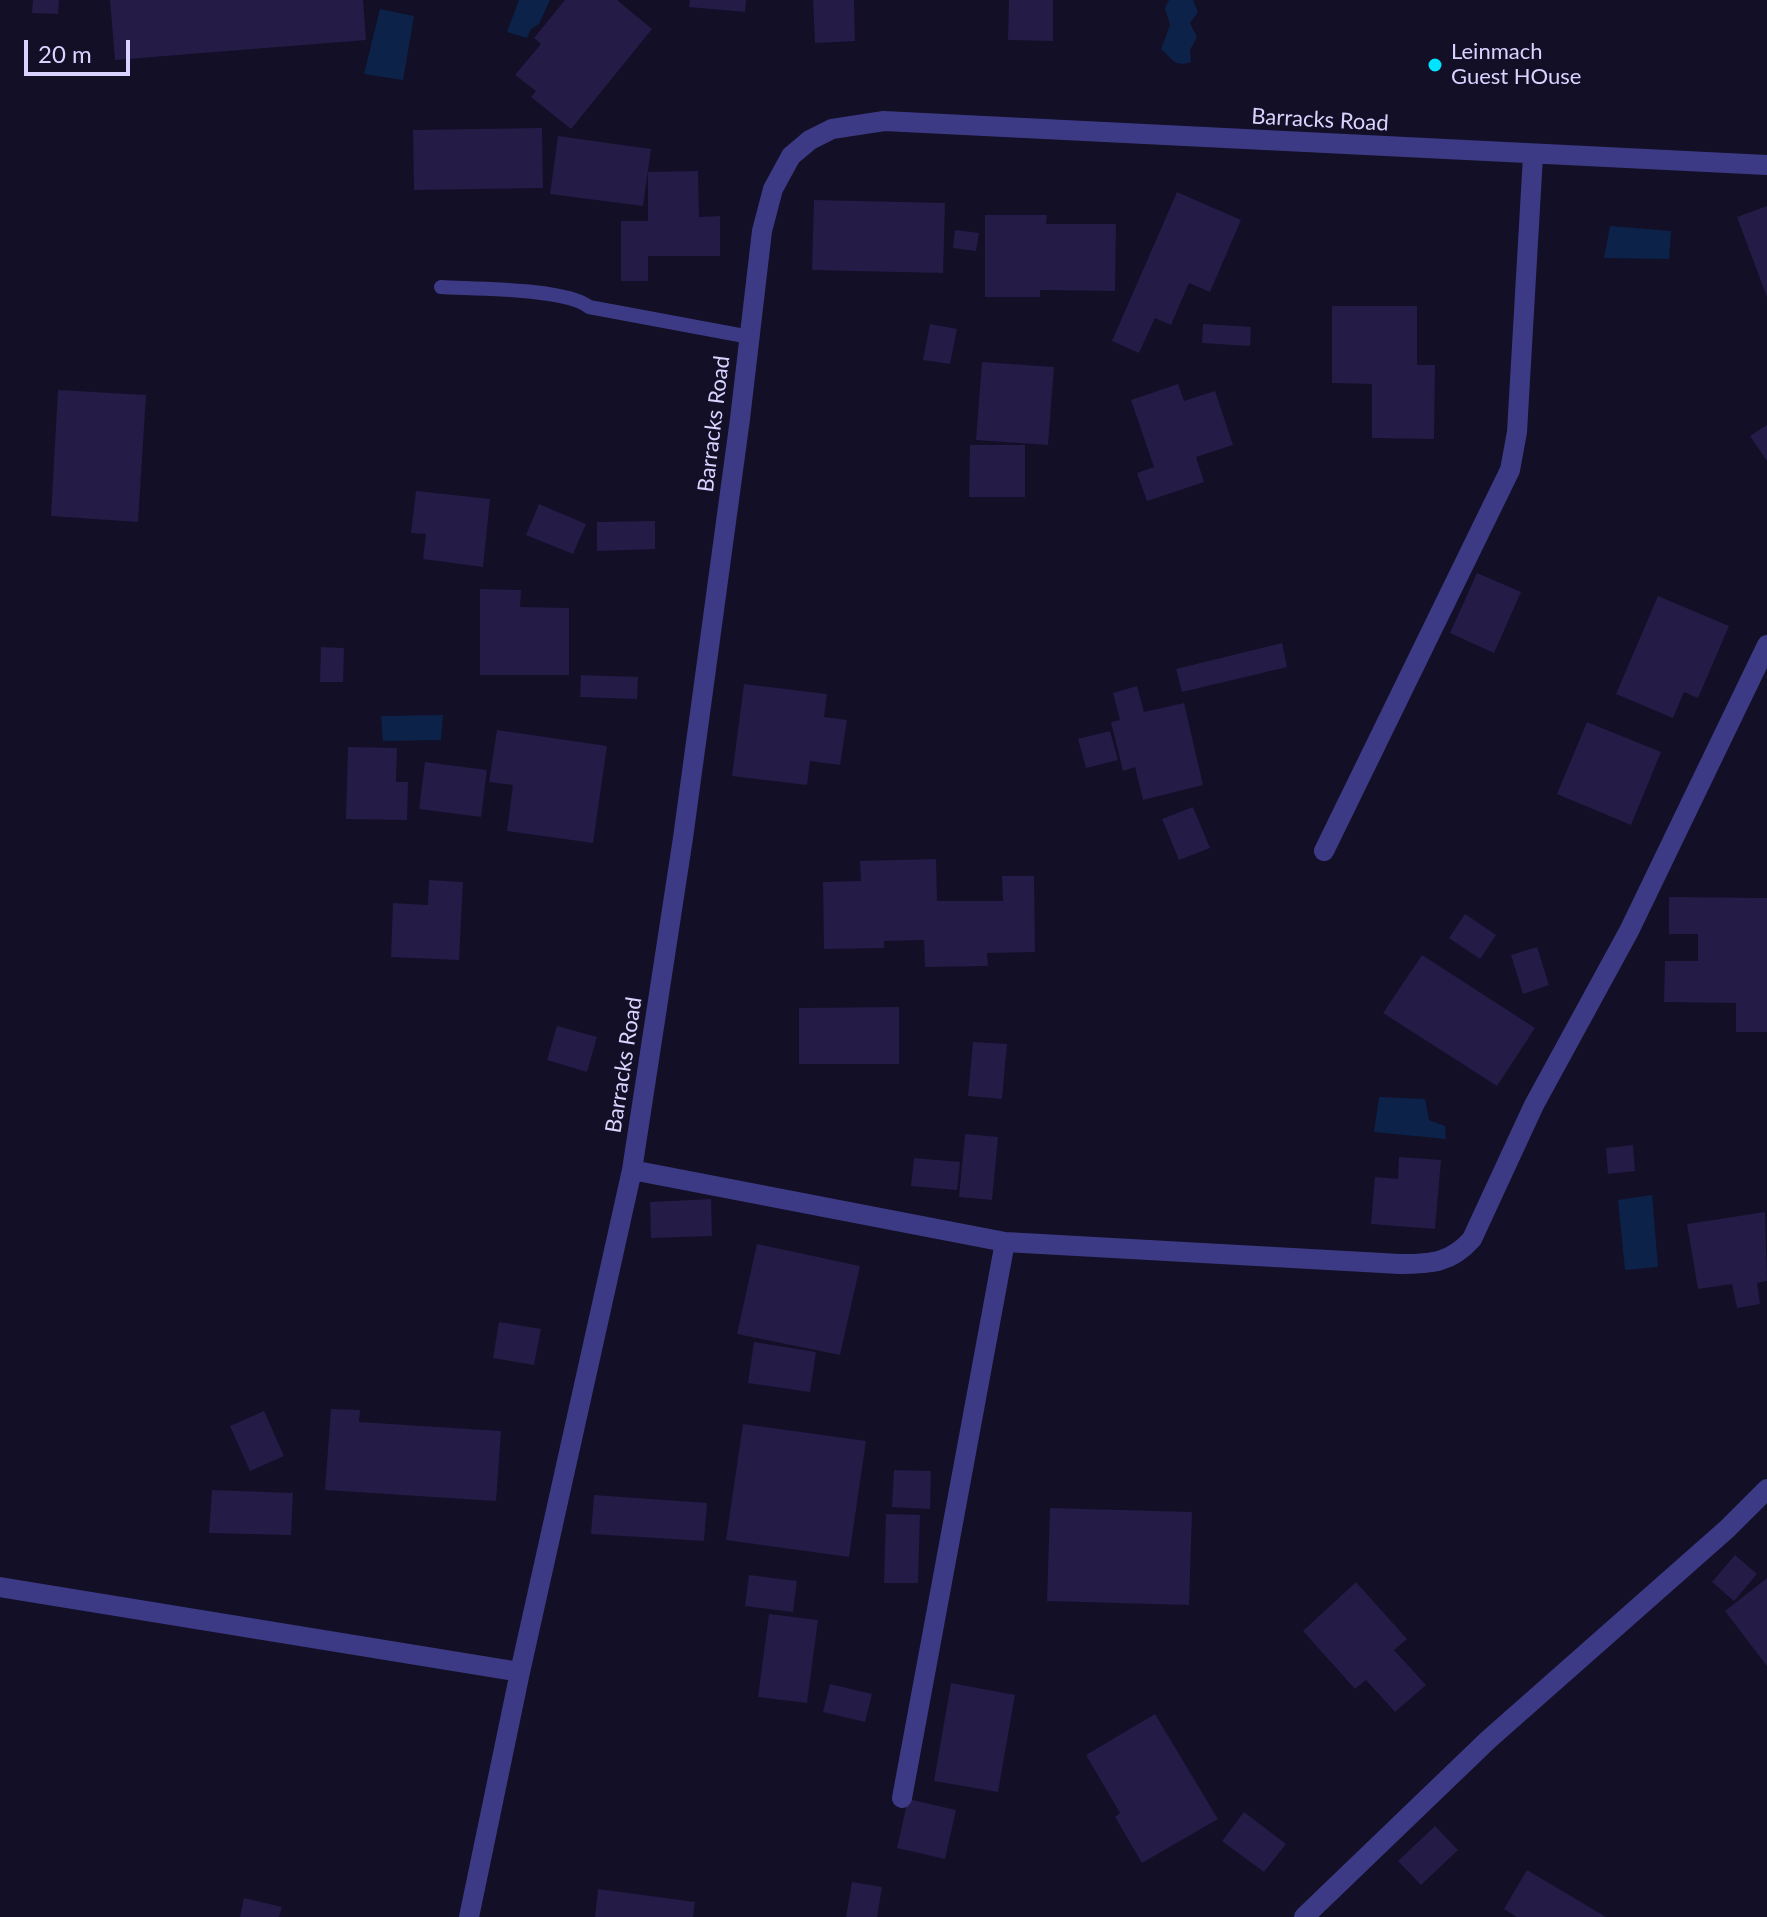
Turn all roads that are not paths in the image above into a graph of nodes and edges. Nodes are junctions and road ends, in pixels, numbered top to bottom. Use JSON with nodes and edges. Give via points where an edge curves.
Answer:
{"nodes":[{"id":1,"x":1533,"y":156,"type":"junction"},
{"id":2,"x":1767,"y":165,"type":"edge"},
{"id":3,"x":441,"y":287,"type":"dead end"},
{"id":4,"x":750,"y":337,"type":"junction"},
{"id":5,"x":1767,"y":645,"type":"edge"},
{"id":6,"x":1324,"y":851,"type":"dead end"},
{"id":7,"x":632,"y":1170,"type":"junction"},
{"id":8,"x":1005,"y":1242,"type":"junction"},
{"id":9,"x":1767,"y":1489,"type":"edge"},
{"id":10,"x":0,"y":1587,"type":"edge"},
{"id":11,"x":520,"y":1672,"type":"junction"},
{"id":12,"x":902,"y":1798,"type":"dead end"},
{"id":13,"x":469,"y":1917,"type":"edge"},
{"id":14,"x":1304,"y":1917,"type":"edge"}],
"edges":[{"from":1,"to":2,"type":"street","name":"Barracks Road"},
{"from":1,"to":4,"type":"street","name":"Barracks Road","via":[[855,123],[810,140],[791,156],[773,189],[762,231]]},
{"from":1,"to":6,"type":"street","via":[[1517,432],[1510,470]]},
{"from":3,"to":4,"type":"lane","via":[[561,297]]},
{"from":4,"to":7,"type":"street","name":"Barracks Road"},
{"from":5,"to":8,"type":"street","via":[[1629,931],[1534,1105],[1472,1239],[1459,1254],[1445,1261],[1400,1264]]},
{"from":7,"to":8,"type":"street"},
{"from":7,"to":11,"type":"street","name":"Barracks Road"},
{"from":8,"to":12,"type":"street"},
{"from":9,"to":14,"type":"street","via":[[1488,1740]]},
{"from":10,"to":11,"type":"street"},
{"from":11,"to":13,"type":"street","name":"Barracks Road"}]}
